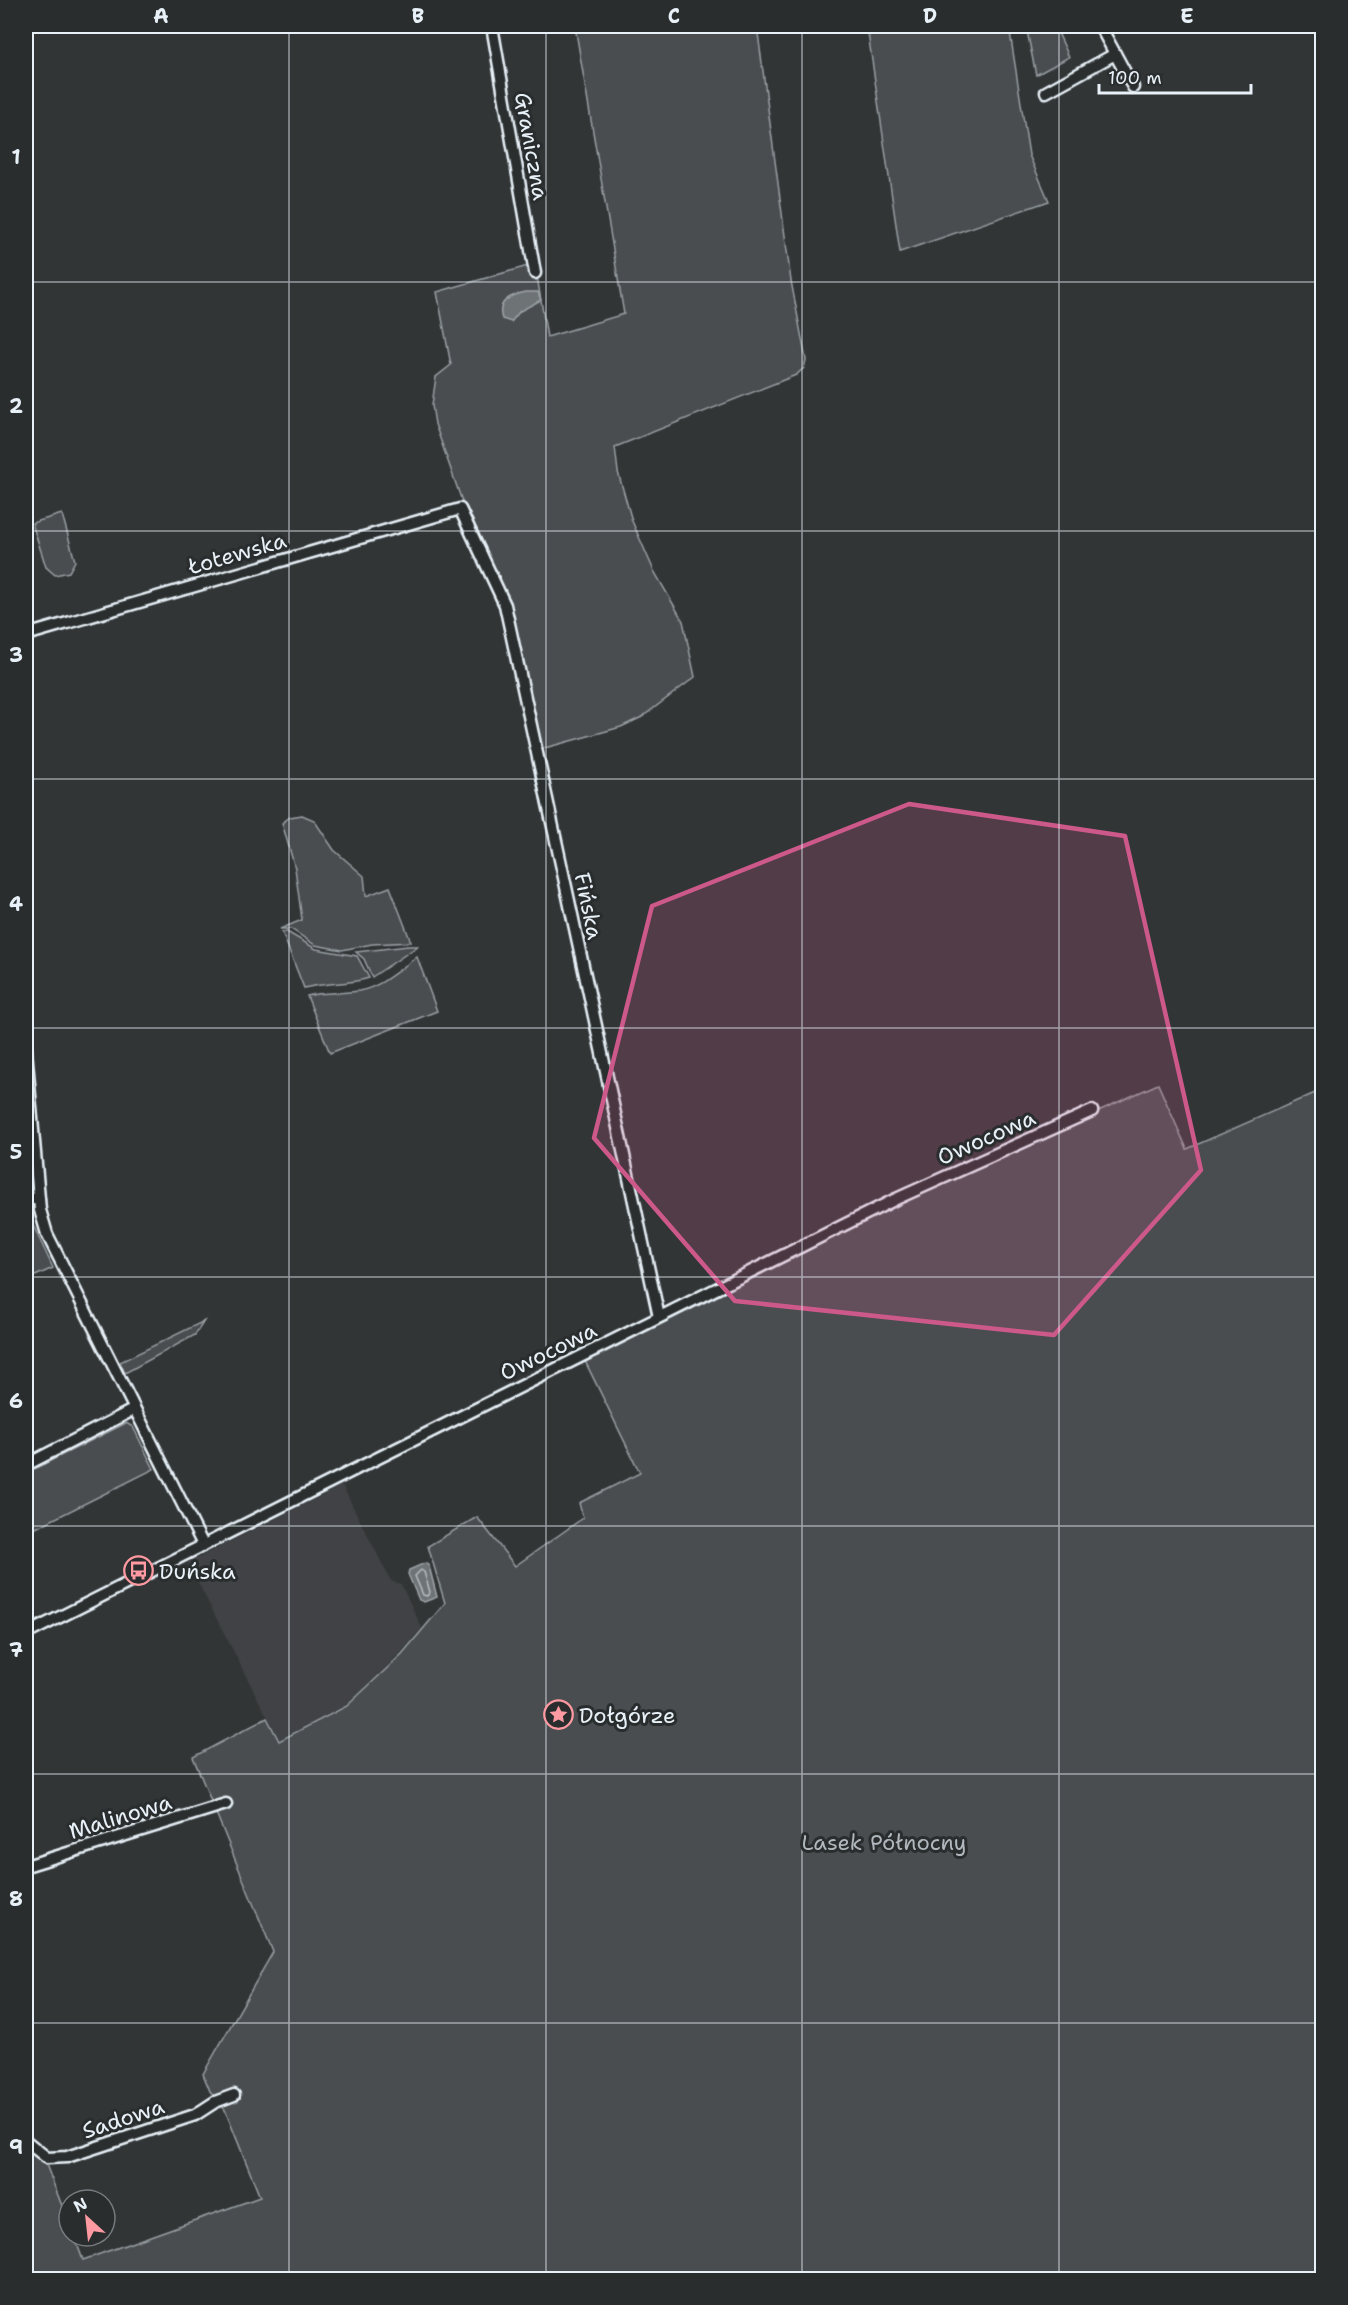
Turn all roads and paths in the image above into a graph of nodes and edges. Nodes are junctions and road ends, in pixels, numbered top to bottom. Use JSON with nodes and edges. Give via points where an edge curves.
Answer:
{"nodes":[{"id":1,"x":492,"y":26,"type":"edge"},
{"id":2,"x":1100,"y":26,"type":"edge"},
{"id":3,"x":1115,"y":54,"type":"junction"},
{"id":4,"x":1133,"y":87,"type":"dead end"},
{"id":5,"x":1046,"y":92,"type":"dead end"},
{"id":6,"x":534,"y":273,"type":"dead end"},
{"id":7,"x":460,"y":509,"type":"joint"},
{"id":8,"x":26,"y":635,"type":"edge"},
{"id":9,"x":26,"y":1050,"type":"edge"},
{"id":10,"x":1092,"y":1111,"type":"dead end"},
{"id":11,"x":26,"y":1199,"type":"edge"},
{"id":12,"x":39,"y":1199,"type":"junction"},
{"id":13,"x":659,"y":1317,"type":"junction"},
{"id":14,"x":133,"y":1410,"type":"junction"},
{"id":15,"x":26,"y":1465,"type":"edge"},
{"id":16,"x":203,"y":1545,"type":"junction"},
{"id":17,"x":26,"y":1634,"type":"edge"},
{"id":18,"x":226,"y":1804,"type":"dead end"},
{"id":19,"x":26,"y":1866,"type":"edge"},
{"id":20,"x":234,"y":2095,"type":"dead end"},
{"id":21,"x":26,"y":2141,"type":"edge"}],
"edges":[{"from":1,"to":6,"type":"street","name":"Graniczna"},
{"from":2,"to":3,"type":"street"},
{"from":3,"to":4,"type":"street"},
{"from":3,"to":5,"type":"street"},
{"from":7,"to":8,"type":"street","name":"Łotewska"},
{"from":7,"to":13,"type":"street","name":"Fińska","via":[[505,604]]},
{"from":9,"to":12,"type":"street"},
{"from":10,"to":13,"type":"street","name":"Owocowa","via":[[896,1199]]},
{"from":11,"to":12,"type":"street"},
{"from":12,"to":14,"type":"street","via":[[50,1242]]},
{"from":13,"to":16,"type":"street","name":"Owocowa"},
{"from":14,"to":15,"type":"street"},
{"from":14,"to":16,"type":"street"},
{"from":16,"to":17,"type":"street","name":"Owocowa"},
{"from":18,"to":19,"type":"street","name":"Malinowa"},
{"from":20,"to":21,"type":"street","name":"Sadowa","via":[[195,2115],[68,2157],[47,2158]]}]}
